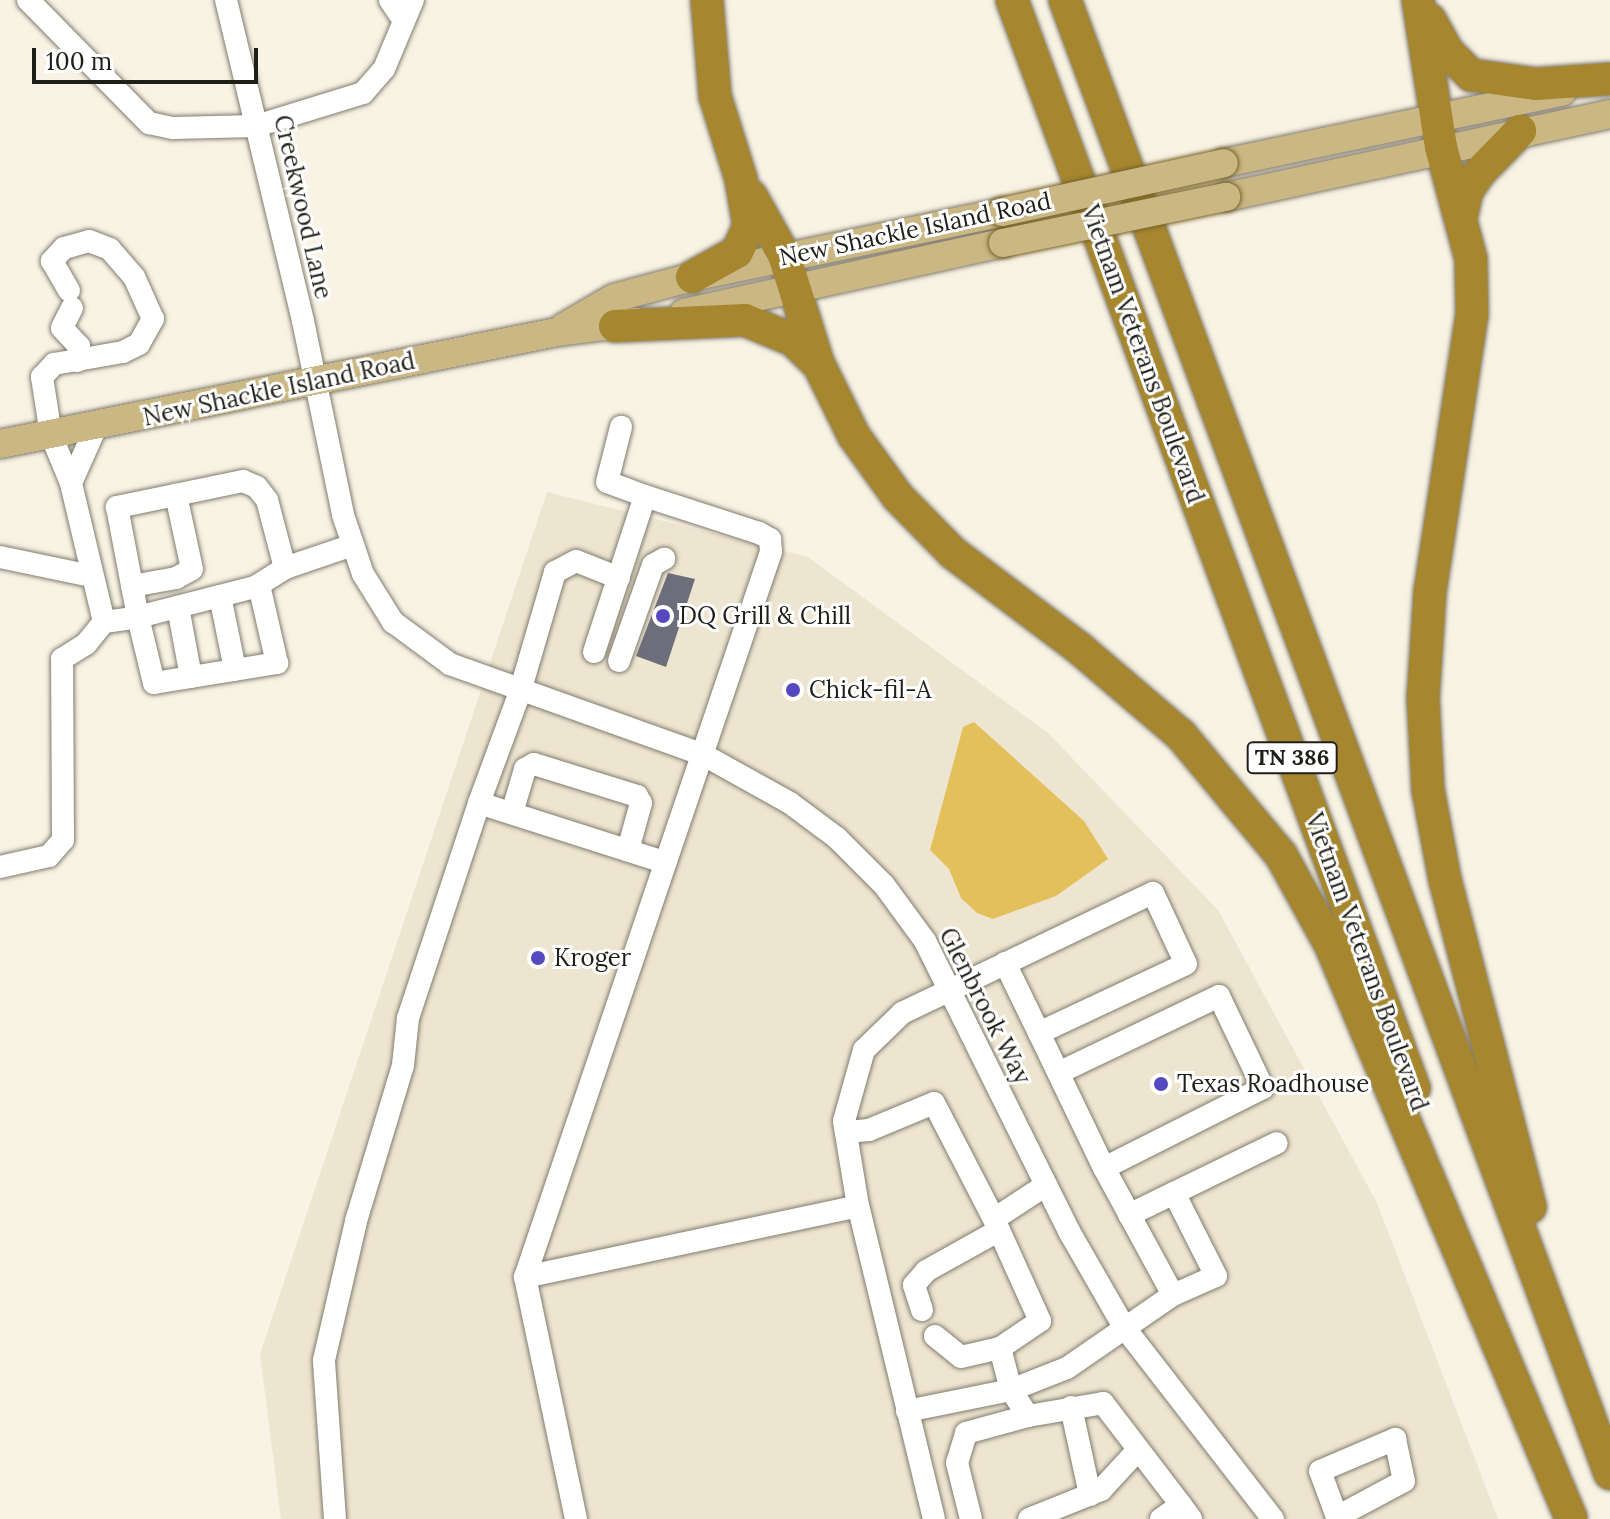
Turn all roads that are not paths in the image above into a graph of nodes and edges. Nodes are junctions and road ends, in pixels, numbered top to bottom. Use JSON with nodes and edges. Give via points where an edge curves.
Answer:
{"nodes":[{"id":1,"x":28,"y":0,"type":"edge"},
{"id":2,"x":226,"y":0,"type":"edge"},
{"id":3,"x":390,"y":0,"type":"edge"},
{"id":4,"x":413,"y":0,"type":"edge"},
{"id":5,"x":707,"y":0,"type":"edge"},
{"id":6,"x":1012,"y":0,"type":"edge"},
{"id":7,"x":1065,"y":0,"type":"edge"},
{"id":8,"x":1420,"y":0,"type":"edge"},
{"id":9,"x":404,"y":21,"type":"junction"},
{"id":10,"x":1610,"y":81,"type":"edge"},
{"id":11,"x":1610,"y":114,"type":"edge"},
{"id":12,"x":256,"y":126,"type":"junction"},
{"id":13,"x":1520,"y":131,"type":"junction"},
{"id":14,"x":1439,"y":132,"type":"junction"},
{"id":15,"x":741,"y":179,"type":"junction"},
{"id":16,"x":1462,"y":214,"type":"junction"},
{"id":17,"x":784,"y":255,"type":"junction"},
{"id":18,"x":692,"y":277,"type":"junction"},
{"id":19,"x":794,"y":289,"type":"junction"},
{"id":20,"x":615,"y":326,"type":"junction"},
{"id":21,"x":557,"y":332,"type":"junction"},
{"id":22,"x":78,"y":361,"type":"junction"},
{"id":23,"x":819,"y":365,"type":"junction"},
{"id":24,"x":315,"y":380,"type":"junction"},
{"id":25,"x":96,"y":427,"type":"junction"},
{"id":26,"x":621,"y":427,"type":"dead end"},
{"id":27,"x":51,"y":435,"type":"junction"},
{"id":28,"x":0,"y":444,"type":"edge"},
{"id":29,"x":71,"y":483,"type":"junction"},
{"id":30,"x":176,"y":495,"type":"junction"},
{"id":31,"x":645,"y":496,"type":"junction"},
{"id":32,"x":353,"y":545,"type":"junction"},
{"id":33,"x":0,"y":557,"type":"edge"},
{"id":34,"x":664,"y":559,"type":"dead end"},
{"id":35,"x":285,"y":568,"type":"junction"},
{"id":36,"x":91,"y":576,"type":"junction"},
{"id":37,"x":619,"y":578,"type":"junction"},
{"id":38,"x":259,"y":585,"type":"junction"},
{"id":39,"x":132,"y":586,"type":"junction"},
{"id":40,"x":220,"y":596,"type":"junction"},
{"id":41,"x":178,"y":607,"type":"junction"},
{"id":42,"x":138,"y":617,"type":"junction"},
{"id":43,"x":104,"y":622,"type":"junction"},
{"id":44,"x":594,"y":652,"type":"dead end"},
{"id":45,"x":619,"y":661,"type":"dead end"},
{"id":46,"x":235,"y":669,"type":"junction"},
{"id":47,"x":191,"y":677,"type":"junction"},
{"id":48,"x":520,"y":692,"type":"junction"},
{"id":49,"x":702,"y":754,"type":"junction"},
{"id":50,"x":479,"y":803,"type":"junction"},
{"id":51,"x":512,"y":813,"type":"junction"},
{"id":52,"x":628,"y":850,"type":"junction"},
{"id":53,"x":664,"y":862,"type":"junction"},
{"id":54,"x":0,"y":867,"type":"edge"},
{"id":55,"x":1005,"y":963,"type":"junction"},
{"id":56,"x":949,"y":990,"type":"junction"},
{"id":57,"x":1039,"y":1033,"type":"junction"},
{"id":58,"x":1058,"y":1073,"type":"junction"},
{"id":59,"x":846,"y":1132,"type":"junction"},
{"id":60,"x":1277,"y":1143,"type":"dead end"},
{"id":61,"x":1104,"y":1168,"type":"junction"},
{"id":62,"x":1046,"y":1185,"type":"junction"},
{"id":63,"x":1174,"y":1193,"type":"junction"},
{"id":64,"x":858,"y":1206,"type":"junction"},
{"id":65,"x":1129,"y":1215,"type":"junction"},
{"id":66,"x":996,"y":1225,"type":"junction"},
{"id":67,"x":525,"y":1277,"type":"junction"},
{"id":68,"x":1173,"y":1295,"type":"junction"},
{"id":69,"x":922,"y":1310,"type":"dead end"},
{"id":70,"x":1124,"y":1327,"type":"junction"},
{"id":71,"x":935,"y":1336,"type":"dead end"},
{"id":72,"x":1000,"y":1348,"type":"junction"},
{"id":73,"x":1576,"y":1384,"type":"junction"},
{"id":74,"x":1011,"y":1390,"type":"junction"},
{"id":75,"x":1071,"y":1407,"type":"junction"},
{"id":76,"x":907,"y":1411,"type":"junction"},
{"id":77,"x":1028,"y":1416,"type":"junction"},
{"id":78,"x":1137,"y":1451,"type":"junction"},
{"id":79,"x":1610,"y":1473,"type":"edge"},
{"id":80,"x":1090,"y":1495,"type":"junction"},
{"id":81,"x":1186,"y":1512,"type":"edge"},
{"id":82,"x":1572,"y":1518,"type":"edge"},
{"id":83,"x":335,"y":1519,"type":"edge"},
{"id":84,"x":576,"y":1519,"type":"edge"},
{"id":85,"x":934,"y":1519,"type":"edge"},
{"id":86,"x":971,"y":1519,"type":"edge"},
{"id":87,"x":1029,"y":1519,"type":"edge"},
{"id":88,"x":1161,"y":1519,"type":"edge"},
{"id":89,"x":1273,"y":1519,"type":"edge"}],
"edges":[{"from":1,"to":12,"type":"street","via":[[149,123],[173,128]]},
{"from":2,"to":12,"type":"street","name":"Creekwood Lane"},
{"from":3,"to":9,"type":"street"},
{"from":4,"to":9,"type":"street"},
{"from":5,"to":15,"type":"highway","via":[[715,96]]},
{"from":6,"to":82,"type":"highway","name":"Vietnam Veterans Boulevard","number":"TN 386"},
{"from":7,"to":73,"type":"highway","name":"Vietnam Veterans Boulevard","number":"TN 386"},
{"from":8,"to":10,"type":"highway","via":[[1448,52],[1471,75],[1536,84]]},
{"from":8,"to":14,"type":"highway"},
{"from":9,"to":12,"type":"street","via":[[384,69],[363,93]]},
{"from":10,"to":14,"type":"main road","name":"New Shackle Island Road"},
{"from":11,"to":13,"type":"main road","name":"New Shackle Island Road"},
{"from":12,"to":24,"type":"street","name":"Creekwood Lane"},
{"from":13,"to":14,"type":"main road","name":"New Shackle Island Road"},
{"from":13,"to":16,"type":"highway","via":[[1479,173],[1467,191]]},
{"from":14,"to":16,"type":"highway"},
{"from":14,"to":17,"type":"main road","name":"New Shackle Island Road","bridge":true,"via":[[1224,163]]},
{"from":14,"to":19,"type":"main road","name":"New Shackle Island Road","bridge":true,"via":[[1226,197]]},
{"from":15,"to":17,"type":"highway"},
{"from":15,"to":18,"type":"highway","via":[[749,226],[737,252]]},
{"from":16,"to":73,"type":"highway","via":[[1471,259],[1472,314],[1430,591],[1423,698],[1428,790],[1445,880]]},
{"from":17,"to":18,"type":"main road","name":"New Shackle Island Road"},
{"from":17,"to":19,"type":"highway"},
{"from":18,"to":21,"type":"main road","name":"New Shackle Island Road","via":[[614,298]]},
{"from":19,"to":20,"type":"main road","name":"New Shackle Island Road"},
{"from":19,"to":23,"type":"highway"},
{"from":20,"to":21,"type":"main road","name":"New Shackle Island Road"},
{"from":20,"to":23,"type":"highway","via":[[745,320],[793,340]]},
{"from":21,"to":24,"type":"main road","name":"New Shackle Island Road"},
{"from":22,"to":22,"type":"street","via":[[79,346],[62,328],[70,300],[52,261],[64,248],[89,241],[110,249],[134,277],[153,319],[139,344]]},
{"from":22,"to":27,"type":"street","via":[[54,364],[42,377]]},
{"from":23,"to":82,"type":"highway","via":[[854,436],[898,497],[953,553],[1079,648],[1181,735],[1281,855],[1337,960]]},
{"from":24,"to":25,"type":"main road","name":"New Shackle Island Road"},
{"from":24,"to":32,"type":"street","name":"Glenbrook Way"},
{"from":25,"to":27,"type":"main road","name":"New Shackle Island Road"},
{"from":25,"to":29,"type":"street"},
{"from":26,"to":31,"type":"street","via":[[607,482]]},
{"from":27,"to":28,"type":"main road","name":"New Shackle Island Road"},
{"from":27,"to":29,"type":"street"},
{"from":29,"to":36,"type":"street"},
{"from":30,"to":35,"type":"street","via":[[243,481],[257,487],[267,500]]},
{"from":30,"to":39,"type":"street","via":[[192,569],[176,578]]},
{"from":30,"to":39,"type":"street","via":[[117,507]]},
{"from":31,"to":37,"type":"street"},
{"from":31,"to":49,"type":"street","via":[[770,539],[771,552]]},
{"from":32,"to":35,"type":"street"},
{"from":32,"to":48,"type":"street","name":"Glenbrook Way","via":[[363,574],[393,622],[450,664]]},
{"from":33,"to":36,"type":"street"},
{"from":34,"to":45,"type":"street","via":[[653,565]]},
{"from":35,"to":38,"type":"street"},
{"from":36,"to":43,"type":"street"},
{"from":37,"to":44,"type":"street"},
{"from":37,"to":48,"type":"street","via":[[576,561],[557,569]]},
{"from":38,"to":40,"type":"street"},
{"from":38,"to":46,"type":"street","via":[[277,663]]},
{"from":39,"to":42,"type":"street"},
{"from":40,"to":41,"type":"street"},
{"from":40,"to":46,"type":"street"},
{"from":41,"to":42,"type":"street"},
{"from":41,"to":47,"type":"street"},
{"from":42,"to":43,"type":"street"},
{"from":42,"to":47,"type":"street","via":[[154,683]]},
{"from":43,"to":54,"type":"street","via":[[86,644],[62,659],[63,840],[49,856]]},
{"from":46,"to":47,"type":"street"},
{"from":48,"to":49,"type":"street","name":"Glenbrook Way"},
{"from":48,"to":50,"type":"street"},
{"from":49,"to":53,"type":"street"},
{"from":49,"to":56,"type":"street","name":"Glenbrook Way","via":[[790,803],[837,838],[892,896],[925,941]]},
{"from":50,"to":51,"type":"street"},
{"from":50,"to":83,"type":"street","via":[[408,1018],[403,1065],[356,1221],[324,1360]]},
{"from":51,"to":52,"type":"street"},
{"from":51,"to":52,"type":"street","via":[[525,769],[534,764],[637,796],[641,803]]},
{"from":52,"to":53,"type":"street"},
{"from":53,"to":67,"type":"street"},
{"from":55,"to":56,"type":"street"},
{"from":55,"to":57,"type":"street"},
{"from":55,"to":57,"type":"street","via":[[1153,893],[1186,964]]},
{"from":56,"to":59,"type":"street","via":[[902,1013],[864,1050],[844,1121]]},
{"from":56,"to":62,"type":"street","name":"Glenbrook Way"},
{"from":57,"to":58,"type":"street"},
{"from":58,"to":61,"type":"street"},
{"from":58,"to":61,"type":"street","via":[[1219,996],[1263,1088]]},
{"from":59,"to":64,"type":"street"},
{"from":59,"to":66,"type":"street","via":[[869,1130],[934,1103]]},
{"from":60,"to":63,"type":"street"},
{"from":61,"to":65,"type":"street"},
{"from":62,"to":66,"type":"street"},
{"from":62,"to":70,"type":"street","name":"Glenbrook Way"},
{"from":63,"to":65,"type":"street"},
{"from":63,"to":68,"type":"street","via":[[1216,1276]]},
{"from":64,"to":67,"type":"street"},
{"from":64,"to":76,"type":"street"},
{"from":65,"to":68,"type":"street"},
{"from":66,"to":69,"type":"street","via":[[926,1271],[914,1285]]},
{"from":66,"to":72,"type":"street","via":[[1040,1321]]},
{"from":67,"to":84,"type":"street"},
{"from":68,"to":70,"type":"street"},
{"from":70,"to":74,"type":"street","via":[[1067,1368]]},
{"from":70,"to":89,"type":"street","name":"Glenbrook Way"},
{"from":71,"to":72,"type":"street","via":[[961,1357]]},
{"from":72,"to":74,"type":"street"},
{"from":73,"to":79,"type":"highway","name":"Vietnam Veterans Boulevard","number":"TN 386"},
{"from":74,"to":76,"type":"street"},
{"from":74,"to":77,"type":"street"},
{"from":75,"to":77,"type":"street"},
{"from":75,"to":78,"type":"street","via":[[1103,1403]]},
{"from":75,"to":80,"type":"street"},
{"from":76,"to":85,"type":"street"},
{"from":77,"to":86,"type":"street","via":[[966,1433],[957,1463]]},
{"from":78,"to":80,"type":"street"},
{"from":78,"to":81,"type":"street"},
{"from":80,"to":87,"type":"street"},
{"from":81,"to":88,"type":"street"}]}
